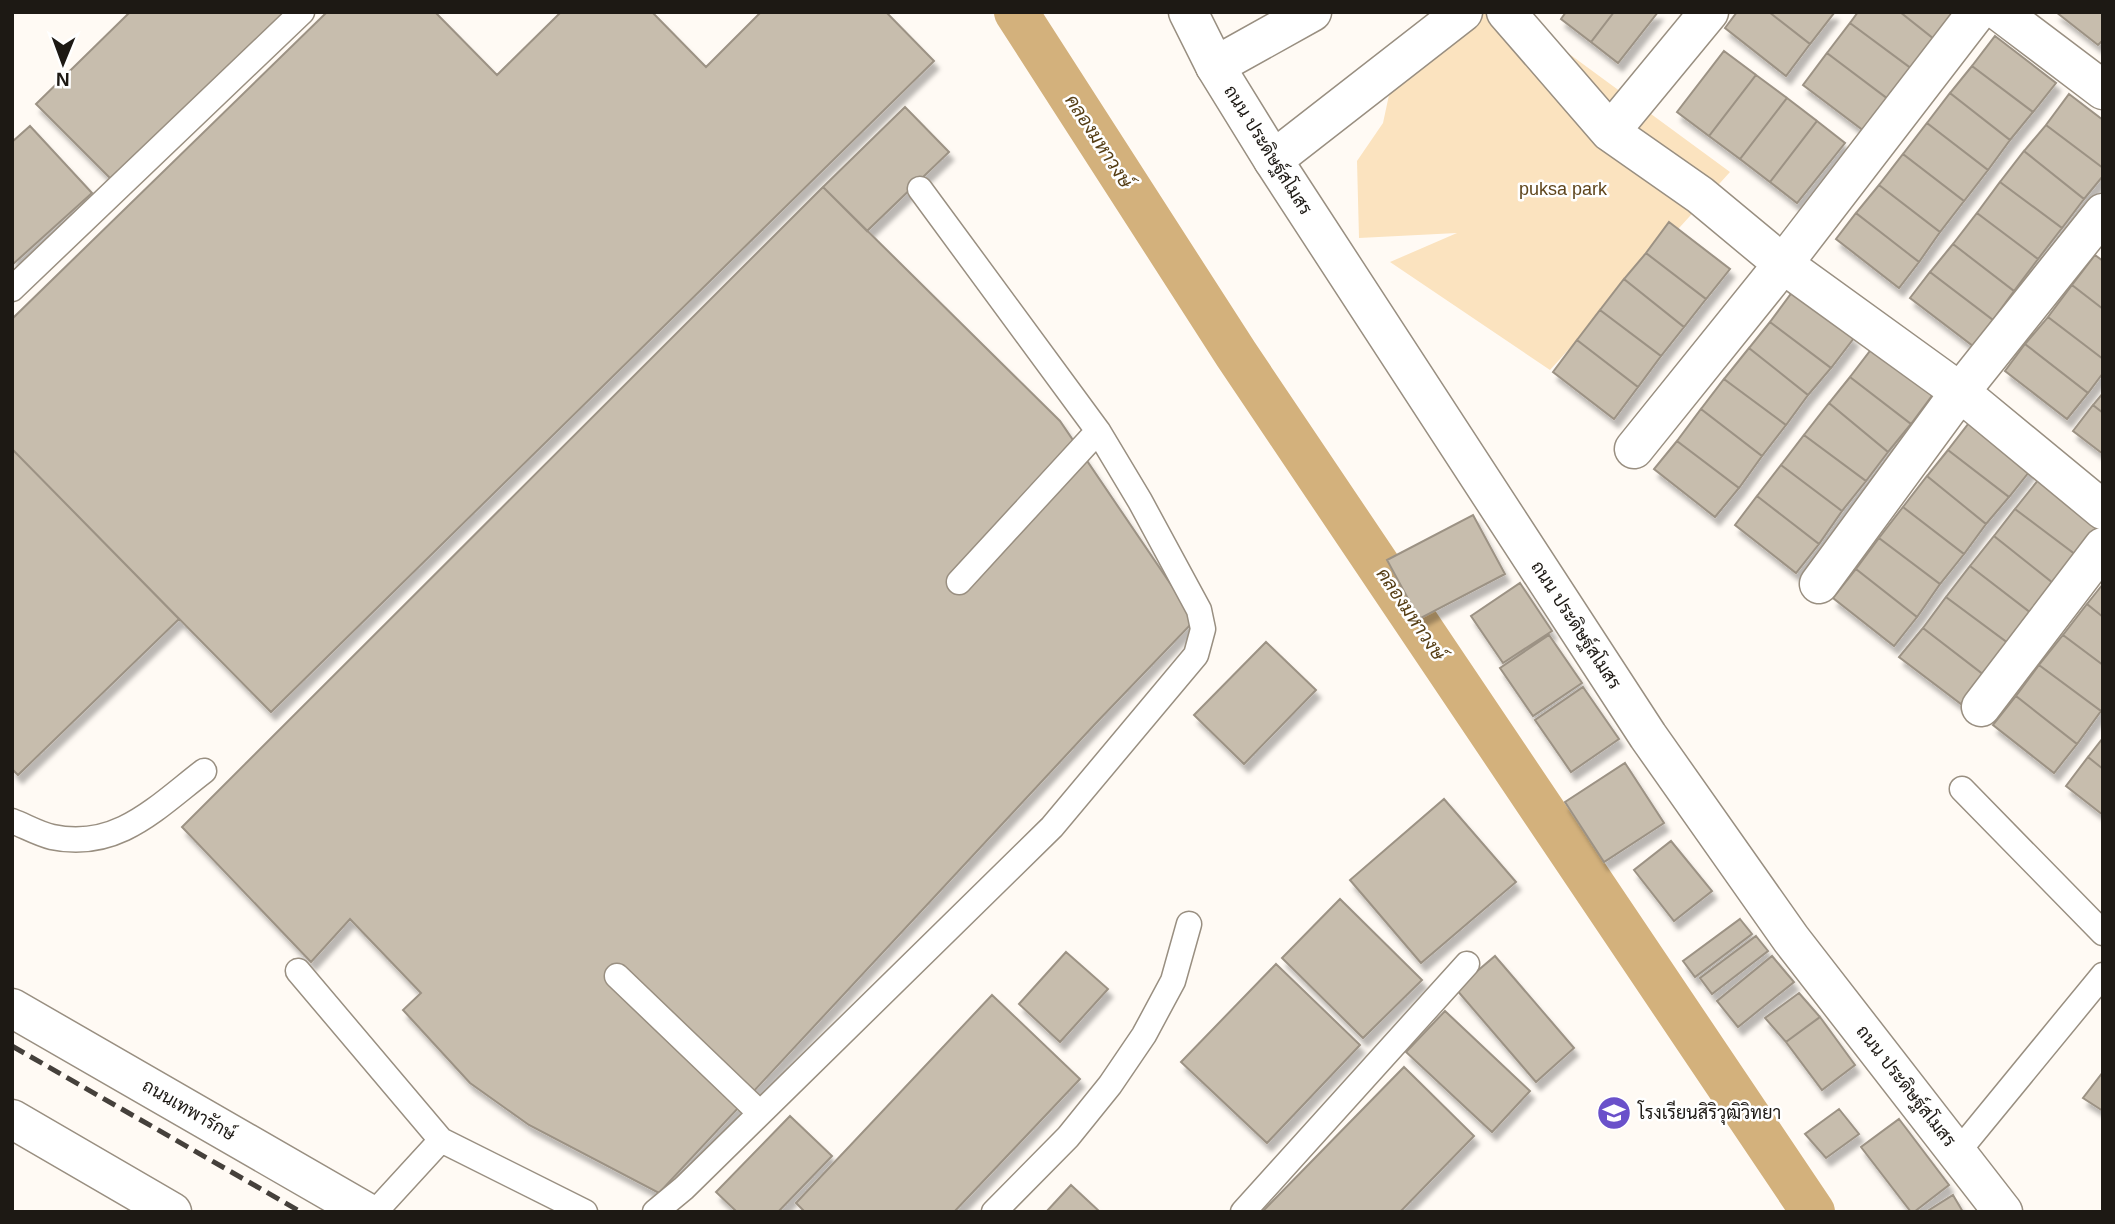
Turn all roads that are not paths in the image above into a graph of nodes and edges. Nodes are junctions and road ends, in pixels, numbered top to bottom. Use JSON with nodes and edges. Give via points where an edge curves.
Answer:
{"nodes":[{"id":1,"x":302,"y":12,"type":"edge"},
{"id":2,"x":1188,"y":12,"type":"edge"},
{"id":3,"x":1312,"y":12,"type":"edge"},
{"id":4,"x":1462,"y":12,"type":"edge"},
{"id":5,"x":1506,"y":12,"type":"edge"},
{"id":6,"x":1709,"y":12,"type":"edge"},
{"id":7,"x":1977,"y":12,"type":"edge"},
{"id":8,"x":2000,"y":12,"type":"edge"},
{"id":9,"x":1215,"y":66,"type":"junction"},
{"id":10,"x":2103,"y":90,"type":"edge"},
{"id":11,"x":1610,"y":132,"type":"junction"},
{"id":12,"x":1273,"y":160,"type":"junction"},
{"id":13,"x":920,"y":189,"type":"dead end"},
{"id":14,"x":2103,"y":212,"type":"edge"},
{"id":15,"x":1783,"y":264,"type":"junction"},
{"id":16,"x":12,"y":289,"type":"edge"},
{"id":17,"x":1960,"y":392,"type":"junction"},
{"id":18,"x":1098,"y":431,"type":"junction"},
{"id":19,"x":1634,"y":449,"type":"dead end"},
{"id":20,"x":2103,"y":510,"type":"edge"},
{"id":21,"x":2103,"y":547,"type":"edge"},
{"id":22,"x":959,"y":582,"type":"dead end"},
{"id":23,"x":1819,"y":584,"type":"dead end"},
{"id":24,"x":1981,"y":707,"type":"dead end"},
{"id":25,"x":204,"y":771,"type":"dead end"},
{"id":26,"x":1962,"y":789,"type":"dead end"},
{"id":27,"x":12,"y":821,"type":"edge"},
{"id":28,"x":1189,"y":924,"type":"dead end"},
{"id":29,"x":2103,"y":933,"type":"edge"},
{"id":30,"x":1467,"y":964,"type":"dead end"},
{"id":31,"x":298,"y":971,"type":"dead end"},
{"id":32,"x":2103,"y":975,"type":"edge"},
{"id":33,"x":617,"y":976,"type":"dead end"},
{"id":34,"x":12,"y":1008,"type":"edge"},
{"id":35,"x":760,"y":1113,"type":"junction"},
{"id":36,"x":12,"y":1119,"type":"edge"},
{"id":37,"x":441,"y":1140,"type":"junction"},
{"id":38,"x":1957,"y":1153,"type":"junction"},
{"id":39,"x":172,"y":1212,"type":"edge"},
{"id":40,"x":366,"y":1212,"type":"edge"},
{"id":41,"x":376,"y":1212,"type":"edge"},
{"id":42,"x":584,"y":1212,"type":"edge"},
{"id":43,"x":655,"y":1212,"type":"edge"},
{"id":44,"x":994,"y":1212,"type":"edge"},
{"id":45,"x":1243,"y":1212,"type":"edge"},
{"id":46,"x":2003,"y":1212,"type":"edge"}],
"edges":[{"from":1,"to":16,"type":"lane"},
{"from":2,"to":9,"type":"street","name":"ถนน ประดิษฐ์สโมสร"},
{"from":3,"to":9,"type":"street"},
{"from":4,"to":12,"type":"street"},
{"from":5,"to":11,"type":"street"},
{"from":6,"to":11,"type":"street"},
{"from":7,"to":15,"type":"street"},
{"from":8,"to":10,"type":"street"},
{"from":9,"to":12,"type":"street","name":"ถนน ประดิษฐ์สโมสร"},
{"from":11,"to":15,"type":"street","via":[[1700,194]]},
{"from":12,"to":38,"type":"street","name":"ถนน ประดิษฐ์สโมสร","via":[[1648,736],[1791,939]]},
{"from":13,"to":18,"type":"lane"},
{"from":14,"to":17,"type":"street"},
{"from":15,"to":17,"type":"street"},
{"from":15,"to":19,"type":"street"},
{"from":17,"to":20,"type":"street"},
{"from":17,"to":23,"type":"street"},
{"from":18,"to":22,"type":"lane"},
{"from":18,"to":35,"type":"lane","via":[[1199,610],[1203,629],[1196,655],[1052,827]]},
{"from":21,"to":24,"type":"street"},
{"from":25,"to":27,"type":"lane","via":[[132,827],[95,839],[52,837]]},
{"from":26,"to":29,"type":"lane"},
{"from":28,"to":44,"type":"lane","via":[[1172,981],[1144,1035],[1068,1137]]},
{"from":30,"to":45,"type":"lane"},
{"from":31,"to":37,"type":"lane"},
{"from":32,"to":38,"type":"lane"},
{"from":33,"to":35,"type":"lane"},
{"from":34,"to":40,"type":"street","name":"ถนนเทพารักษ์"},
{"from":35,"to":43,"type":"lane"},
{"from":36,"to":39,"type":"street"},
{"from":37,"to":41,"type":"lane"},
{"from":37,"to":42,"type":"lane"},
{"from":38,"to":46,"type":"street","name":"ถนน ประดิษฐ์สโมสร"}]}
